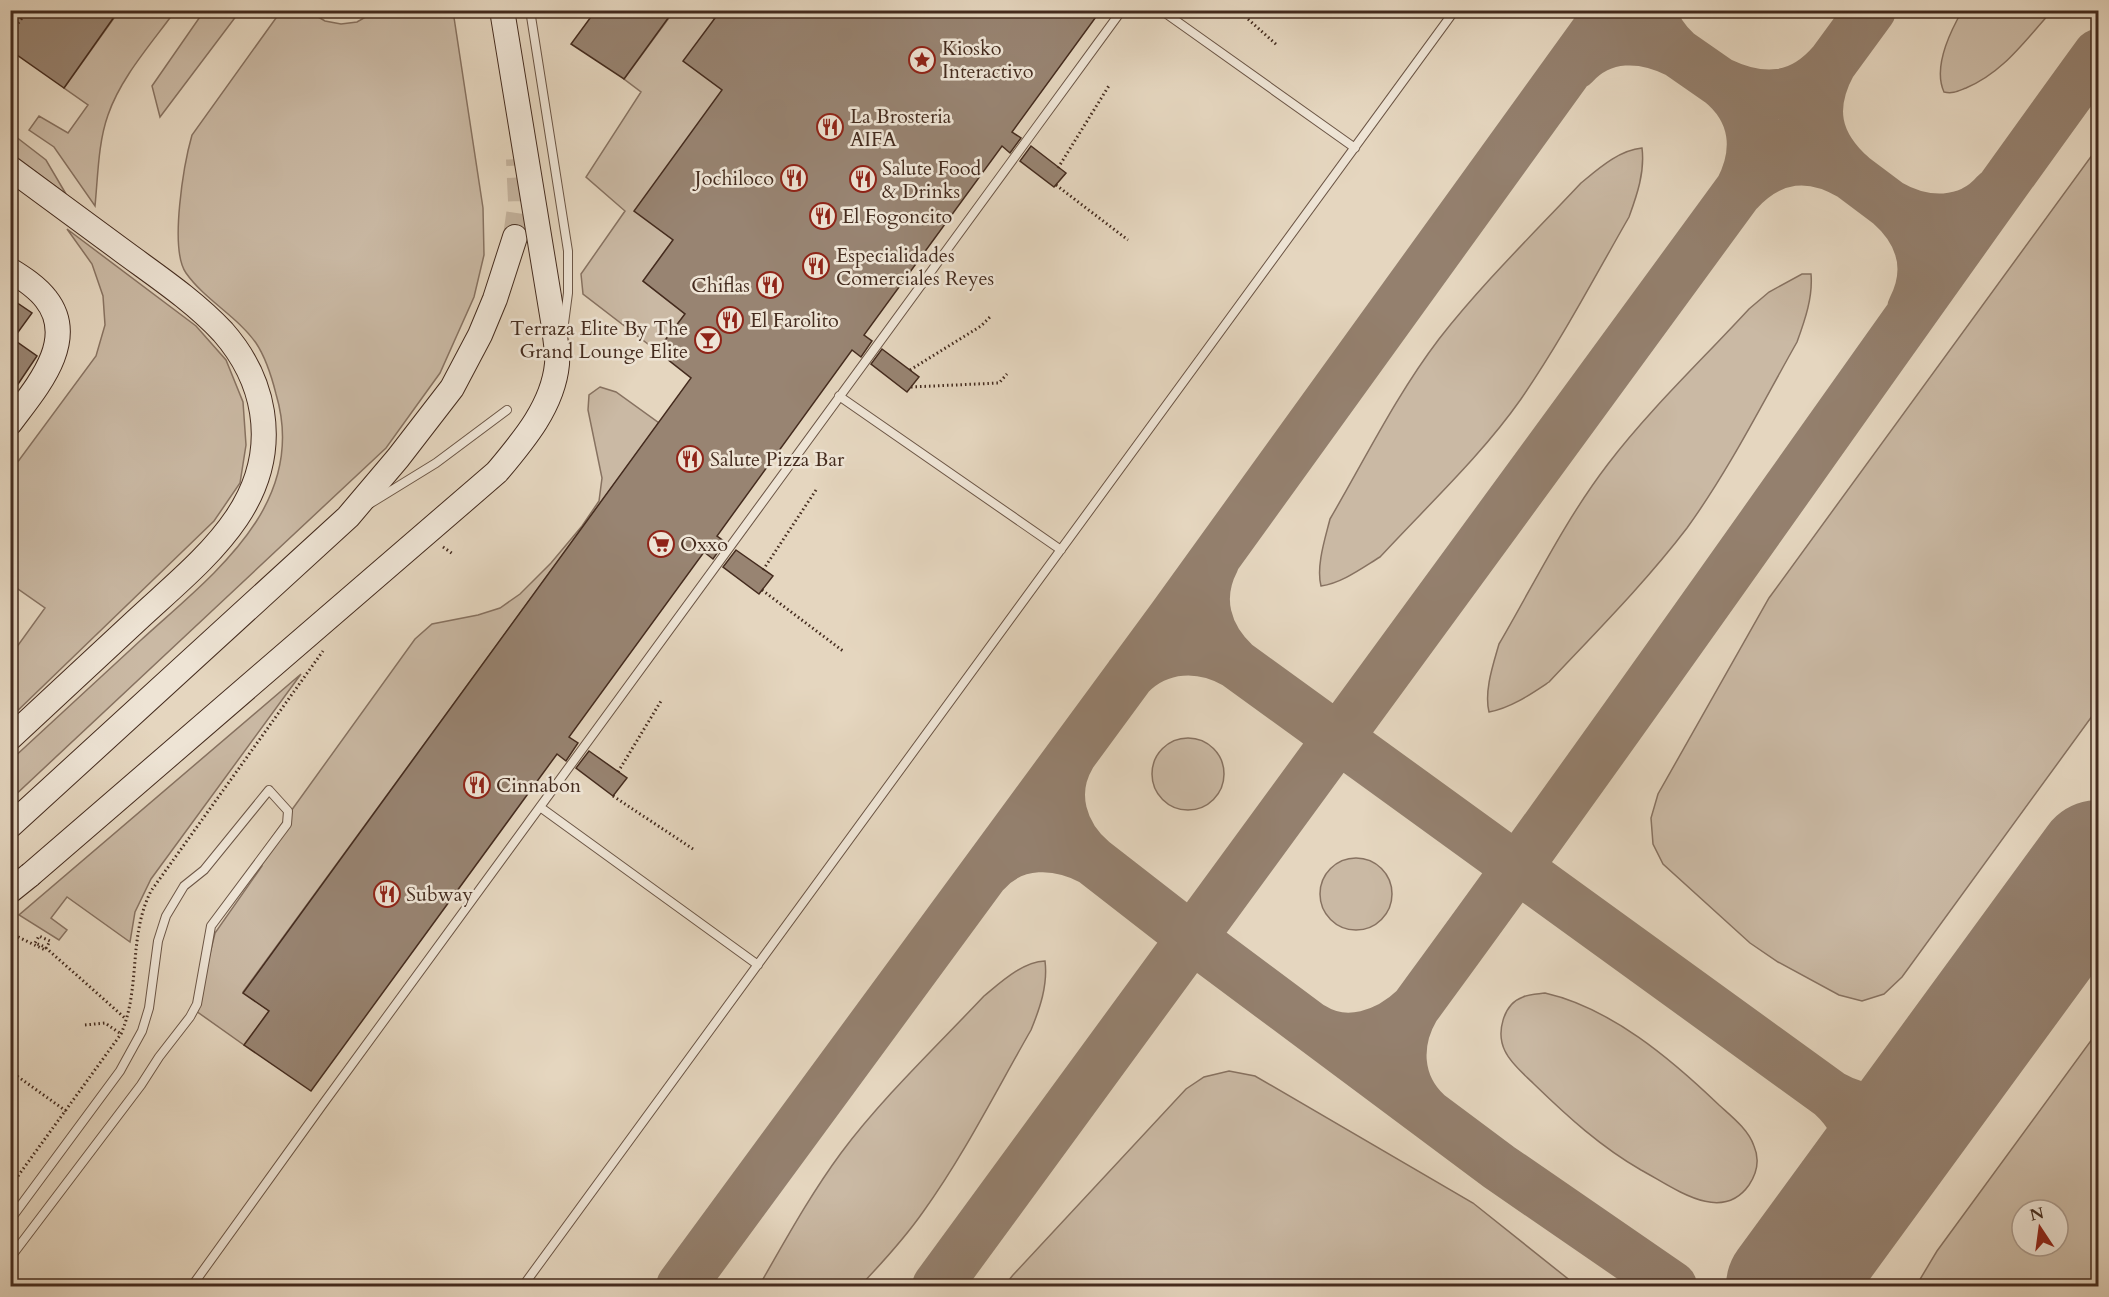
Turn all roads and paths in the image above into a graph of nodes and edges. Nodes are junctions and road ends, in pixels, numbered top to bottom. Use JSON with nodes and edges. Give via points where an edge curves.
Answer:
{"nodes":[{"id":1,"x":28,"y":10,"type":"edge"},
{"id":2,"x":502,"y":10,"type":"edge"},
{"id":3,"x":530,"y":10,"type":"edge"},
{"id":4,"x":1122,"y":10,"type":"edge"},
{"id":5,"x":1161,"y":10,"type":"edge"},
{"id":6,"x":1238,"y":10,"type":"edge"},
{"id":7,"x":1455,"y":10,"type":"edge"},
{"id":8,"x":10,"y":34,"type":"edge"},
{"id":9,"x":1278,"y":46,"type":"dead end"},
{"id":10,"x":1110,"y":84,"type":"dead end"},
{"id":11,"x":1355,"y":148,"type":"junction"},
{"id":12,"x":10,"y":168,"type":"edge"},
{"id":13,"x":1058,"y":168,"type":"dead end"},
{"id":14,"x":1056,"y":185,"type":"dead end"},
{"id":15,"x":514,"y":237,"type":"tunnel mouth"},
{"id":16,"x":1128,"y":240,"type":"dead end"},
{"id":17,"x":10,"y":270,"type":"edge"},
{"id":18,"x":990,"y":317,"type":"dead end"},
{"id":19,"x":557,"y":364,"type":"junction"},
{"id":20,"x":910,"y":370,"type":"dead end"},
{"id":21,"x":1007,"y":374,"type":"dead end"},
{"id":22,"x":911,"y":387,"type":"dead end"},
{"id":23,"x":840,"y":396,"type":"junction"},
{"id":24,"x":507,"y":410,"type":"dead end"},
{"id":25,"x":10,"y":423,"type":"edge"},
{"id":26,"x":816,"y":490,"type":"dead end"},
{"id":27,"x":348,"y":517,"type":"junction"},
{"id":28,"x":1060,"y":550,"type":"junction"},
{"id":29,"x":764,"y":570,"type":"dead end"},
{"id":30,"x":762,"y":590,"type":"dead end"},
{"id":31,"x":843,"y":651,"type":"dead end"},
{"id":32,"x":660,"y":701,"type":"dead end"},
{"id":33,"x":10,"y":738,"type":"edge"},
{"id":34,"x":618,"y":772,"type":"dead end"},
{"id":35,"x":613,"y":796,"type":"dead end"},
{"id":36,"x":540,"y":807,"type":"junction"},
{"id":37,"x":10,"y":826,"type":"edge"},
{"id":38,"x":693,"y":849,"type":"dead end"},
{"id":39,"x":10,"y":891,"type":"edge"},
{"id":40,"x":10,"y":933,"type":"edge"},
{"id":41,"x":758,"y":965,"type":"junction"},
{"id":42,"x":127,"y":1019,"type":"dead end"},
{"id":43,"x":85,"y":1025,"type":"dead end"},
{"id":44,"x":121,"y":1034,"type":"dead end"},
{"id":45,"x":10,"y":1071,"type":"edge"},
{"id":46,"x":66,"y":1111,"type":"dead end"},
{"id":47,"x":10,"y":1220,"type":"edge"},
{"id":48,"x":10,"y":1258,"type":"edge"},
{"id":49,"x":192,"y":1287,"type":"edge"},
{"id":50,"x":523,"y":1287,"type":"edge"}],
"edges":[{"from":1,"to":8,"type":"path"},
{"from":2,"to":19,"type":"main road","bridge":true},
{"from":3,"to":19,"type":"lane","bridge":true,"via":[[569,268]]},
{"from":4,"to":23,"type":"lane"},
{"from":5,"to":11,"type":"lane"},
{"from":6,"to":9,"type":"path"},
{"from":7,"to":11,"type":"lane"},
{"from":10,"to":13,"type":"path"},
{"from":11,"to":28,"type":"lane"},
{"from":12,"to":33,"type":"main road","via":[[164,280],[223,333],[247,363],[260,396],[265,432],[261,466],[249,500],[216,545]]},
{"from":14,"to":16,"type":"path"},
{"from":15,"to":27,"type":"main road","via":[[480,335],[452,388]]},
{"from":17,"to":25,"type":"main road","via":[[46,300],[55,317],[58,342],[48,369]]},
{"from":18,"to":20,"type":"path"},
{"from":19,"to":39,"type":"main road","bridge":true,"via":[[541,412],[497,472]]},
{"from":21,"to":22,"type":"path","via":[[999,383]]},
{"from":23,"to":28,"type":"lane"},
{"from":23,"to":36,"type":"lane"},
{"from":24,"to":27,"type":"lane","via":[[436,463]]},
{"from":26,"to":29,"type":"path"},
{"from":27,"to":37,"type":"main road"},
{"from":28,"to":41,"type":"lane"},
{"from":30,"to":31,"type":"path"},
{"from":32,"to":34,"type":"path"},
{"from":35,"to":38,"type":"path"},
{"from":36,"to":41,"type":"lane"},
{"from":36,"to":49,"type":"lane"},
{"from":40,"to":42,"type":"path","via":[[45,950],[50,941],[39,936],[36,943],[45,947],[53,954],[77,976],[110,1005]]},
{"from":41,"to":50,"type":"lane"},
{"from":43,"to":44,"type":"path","via":[[105,1023]]},
{"from":45,"to":46,"type":"path"},
{"from":47,"to":48,"type":"lane","via":[[120,1071],[142,1031],[158,941],[166,916],[184,886],[204,870],[269,790],[288,811],[287,824],[211,926],[197,1004],[190,1017]]}]}
